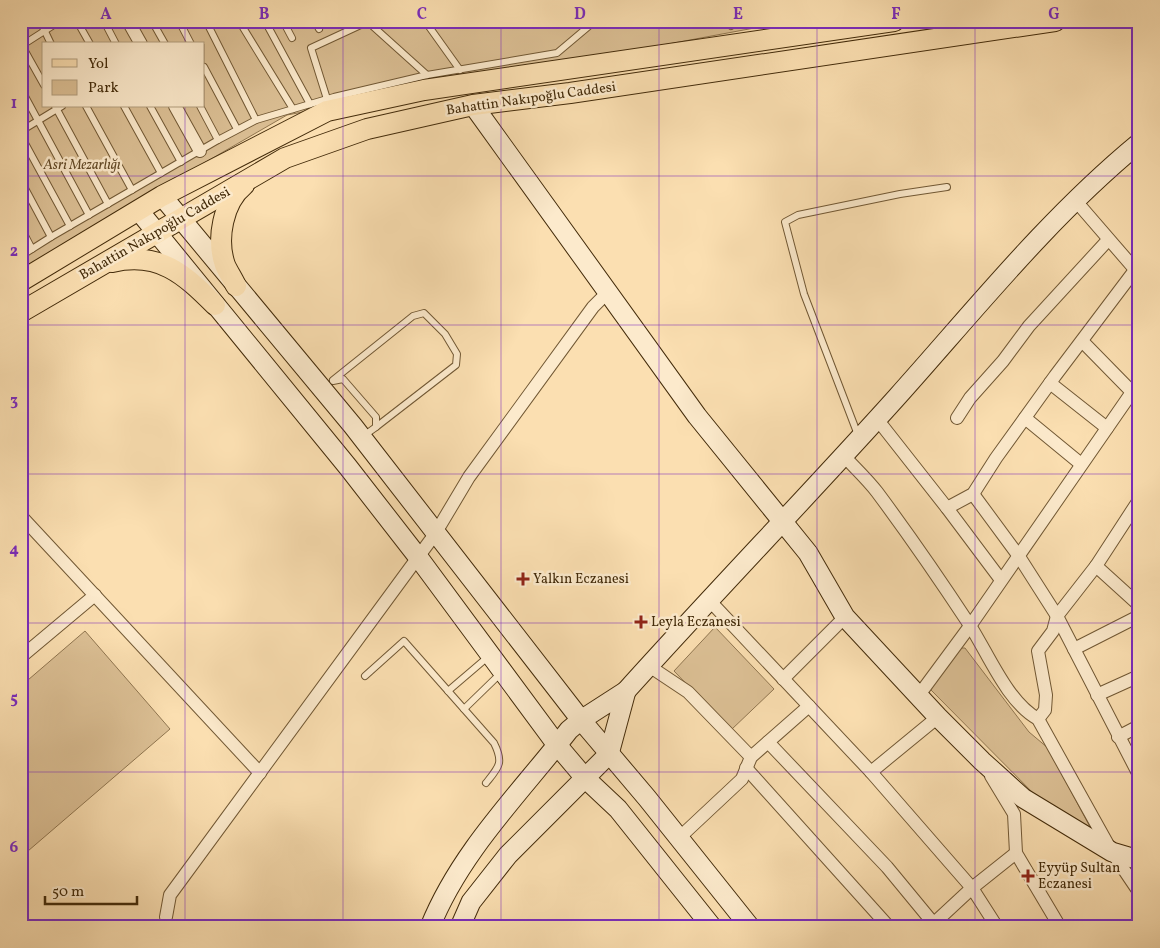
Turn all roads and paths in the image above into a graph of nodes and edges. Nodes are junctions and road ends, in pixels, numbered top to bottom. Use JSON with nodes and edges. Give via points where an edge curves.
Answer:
{"nodes":[{"id":1,"x":40,"y":21,"type":"edge"},
{"id":2,"x":60,"y":21,"type":"edge"},
{"id":3,"x":77,"y":21,"type":"edge"},
{"id":4,"x":104,"y":21,"type":"edge"},
{"id":5,"x":128,"y":21,"type":"edge"},
{"id":6,"x":152,"y":21,"type":"edge"},
{"id":7,"x":178,"y":21,"type":"edge"},
{"id":8,"x":206,"y":21,"type":"edge"},
{"id":9,"x":239,"y":21,"type":"edge"},
{"id":10,"x":265,"y":21,"type":"edge"},
{"id":11,"x":283,"y":21,"type":"edge"},
{"id":12,"x":314,"y":21,"type":"edge"},
{"id":13,"x":425,"y":21,"type":"edge"},
{"id":14,"x":595,"y":21,"type":"edge"},
{"id":15,"x":894,"y":21,"type":"edge"},
{"id":16,"x":1055,"y":21,"type":"edge"},
{"id":17,"x":367,"y":22,"type":"edge"},
{"id":18,"x":319,"y":29,"type":"dead end"},
{"id":19,"x":44,"y":31,"type":"junction"},
{"id":20,"x":292,"y":38,"type":"dead end"},
{"id":21,"x":50,"y":42,"type":"edge"},
{"id":22,"x":89,"y":42,"type":"edge"},
{"id":23,"x":115,"y":42,"type":"edge"},
{"id":24,"x":140,"y":42,"type":"edge"},
{"id":25,"x":164,"y":42,"type":"edge"},
{"id":26,"x":190,"y":42,"type":"edge"},
{"id":27,"x":22,"y":45,"type":"edge"},
{"id":28,"x":205,"y":69,"type":"edge"},
{"id":29,"x":460,"y":70,"type":"junction"},
{"id":30,"x":427,"y":75,"type":"junction"},
{"id":31,"x":42,"y":81,"type":"edge"},
{"id":32,"x":21,"y":89,"type":"edge"},
{"id":33,"x":327,"y":99,"type":"junction"},
{"id":34,"x":310,"y":104,"type":"junction"},
{"id":35,"x":473,"y":105,"type":"junction"},
{"id":36,"x":57,"y":108,"type":"edge"},
{"id":37,"x":59,"y":108,"type":"edge"},
{"id":38,"x":87,"y":108,"type":"edge"},
{"id":39,"x":125,"y":108,"type":"edge"},
{"id":40,"x":151,"y":108,"type":"edge"},
{"id":41,"x":176,"y":108,"type":"edge"},
{"id":42,"x":201,"y":108,"type":"edge"},
{"id":43,"x":293,"y":109,"type":"junction"},
{"id":44,"x":256,"y":120,"type":"junction"},
{"id":45,"x":38,"y":121,"type":"junction"},
{"id":46,"x":237,"y":129,"type":"junction"},
{"id":47,"x":21,"y":132,"type":"edge"},
{"id":48,"x":21,"y":136,"type":"edge"},
{"id":49,"x":218,"y":140,"type":"junction"},
{"id":50,"x":1139,"y":143,"type":"edge"},
{"id":51,"x":200,"y":151,"type":"junction"},
{"id":52,"x":181,"y":162,"type":"junction"},
{"id":53,"x":161,"y":173,"type":"junction"},
{"id":54,"x":254,"y":176,"type":"junction"},
{"id":55,"x":21,"y":182,"type":"edge"},
{"id":56,"x":946,"y":187,"type":"dead end"},
{"id":57,"x":132,"y":190,"type":"junction"},
{"id":58,"x":162,"y":196,"type":"junction"},
{"id":59,"x":1075,"y":200,"type":"junction"},
{"id":60,"x":108,"y":204,"type":"junction"},
{"id":61,"x":139,"y":210,"type":"junction"},
{"id":62,"x":89,"y":215,"type":"junction"},
{"id":63,"x":180,"y":219,"type":"junction"},
{"id":64,"x":70,"y":226,"type":"junction"},
{"id":65,"x":21,"y":228,"type":"edge"},
{"id":66,"x":157,"y":232,"type":"junction"},
{"id":67,"x":51,"y":236,"type":"junction"},
{"id":68,"x":1108,"y":240,"type":"junction"},
{"id":69,"x":32,"y":249,"type":"junction"},
{"id":70,"x":21,"y":256,"type":"edge"},
{"id":71,"x":103,"y":264,"type":"junction"},
{"id":72,"x":1137,"y":272,"type":"edge"},
{"id":73,"x":21,"y":281,"type":"edge"},
{"id":74,"x":236,"y":286,"type":"junction"},
{"id":75,"x":608,"y":292,"type":"junction"},
{"id":76,"x":215,"y":305,"type":"junction"},
{"id":77,"x":21,"y":312,"type":"edge"},
{"id":78,"x":1082,"y":341,"type":"junction"},
{"id":79,"x":327,"y":383,"type":"junction"},
{"id":80,"x":1050,"y":383,"type":"junction"},
{"id":81,"x":1135,"y":386,"type":"edge"},
{"id":82,"x":958,"y":418,"type":"dead end"},
{"id":83,"x":1025,"y":418,"type":"junction"},
{"id":84,"x":877,"y":419,"type":"junction"},
{"id":85,"x":1107,"y":428,"type":"junction"},
{"id":86,"x":369,"y":432,"type":"junction"},
{"id":87,"x":859,"y":438,"type":"junction"},
{"id":88,"x":844,"y":455,"type":"junction"},
{"id":89,"x":1081,"y":464,"type":"junction"},
{"id":90,"x":973,"y":494,"type":"junction"},
{"id":91,"x":947,"y":508,"type":"junction"},
{"id":92,"x":1136,"y":508,"type":"edge"},
{"id":93,"x":21,"y":516,"type":"edge"},
{"id":94,"x":782,"y":520,"type":"junction"},
{"id":95,"x":435,"y":534,"type":"junction"},
{"id":96,"x":1018,"y":556,"type":"junction"},
{"id":97,"x":418,"y":557,"type":"junction"},
{"id":98,"x":1096,"y":566,"type":"junction"},
{"id":99,"x":1001,"y":580,"type":"junction"},
{"id":100,"x":95,"y":595,"type":"junction"},
{"id":101,"x":708,"y":600,"type":"junction"},
{"id":102,"x":1139,"y":605,"type":"edge"},
{"id":103,"x":1057,"y":616,"type":"junction"},
{"id":104,"x":1139,"y":616,"type":"edge"},
{"id":105,"x":845,"y":617,"type":"junction"},
{"id":106,"x":970,"y":626,"type":"junction"},
{"id":107,"x":1074,"y":649,"type":"junction"},
{"id":108,"x":490,"y":655,"type":"junction"},
{"id":109,"x":21,"y":656,"type":"edge"},
{"id":110,"x":649,"y":666,"type":"junction"},
{"id":111,"x":503,"y":672,"type":"junction"},
{"id":112,"x":365,"y":676,"type":"dead end"},
{"id":113,"x":1139,"y":676,"type":"edge"},
{"id":114,"x":783,"y":679,"type":"junction"},
{"id":115,"x":448,"y":691,"type":"junction"},
{"id":116,"x":626,"y":692,"type":"junction"},
{"id":117,"x":919,"y":695,"type":"junction"},
{"id":118,"x":1097,"y":695,"type":"junction"},
{"id":119,"x":809,"y":706,"type":"junction"},
{"id":120,"x":464,"y":709,"type":"junction"},
{"id":121,"x":938,"y":717,"type":"junction"},
{"id":122,"x":1038,"y":719,"type":"junction"},
{"id":123,"x":581,"y":720,"type":"junction"},
{"id":124,"x":1139,"y":726,"type":"edge"},
{"id":125,"x":1118,"y":737,"type":"junction"},
{"id":126,"x":768,"y":742,"type":"junction"},
{"id":127,"x":557,"y":745,"type":"junction"},
{"id":128,"x":608,"y":754,"type":"junction"},
{"id":129,"x":982,"y":761,"type":"junction"},
{"id":130,"x":748,"y":762,"type":"junction"},
{"id":131,"x":871,"y":772,"type":"junction"},
{"id":132,"x":260,"y":773,"type":"junction"},
{"id":133,"x":1139,"y":775,"type":"edge"},
{"id":134,"x":585,"y":778,"type":"junction"},
{"id":135,"x":486,"y":783,"type":"dead end"},
{"id":136,"x":679,"y":838,"type":"junction"},
{"id":137,"x":1112,"y":852,"type":"junction"},
{"id":138,"x":1016,"y":853,"type":"junction"},
{"id":139,"x":1139,"y":860,"type":"edge"},
{"id":140,"x":972,"y":888,"type":"junction"},
{"id":141,"x":1139,"y":892,"type":"edge"},
{"id":142,"x":166,"y":917,"type":"dead end"},
{"id":143,"x":1054,"y":923,"type":"edge"},
{"id":144,"x":932,"y":925,"type":"edge"},
{"id":145,"x":430,"y":927,"type":"edge"},
{"id":146,"x":460,"y":927,"type":"edge"},
{"id":147,"x":712,"y":927,"type":"edge"},
{"id":148,"x":750,"y":927,"type":"edge"},
{"id":149,"x":889,"y":927,"type":"edge"},
{"id":150,"x":997,"y":927,"type":"edge"}],
"edges":[{"from":1,"to":19,"type":"lane"},
{"from":2,"to":19,"type":"lane"},
{"from":3,"to":22,"type":"lane"},
{"from":4,"to":23,"type":"lane"},
{"from":5,"to":24,"type":"street"},
{"from":6,"to":25,"type":"lane"},
{"from":7,"to":26,"type":"lane"},
{"from":8,"to":44,"type":"lane"},
{"from":9,"to":43,"type":"lane"},
{"from":10,"to":34,"type":"lane"},
{"from":11,"to":20,"type":"lane"},
{"from":12,"to":18,"type":"lane"},
{"from":13,"to":29,"type":"lane"},
{"from":14,"to":29,"type":"lane","via":[[557,53]]},
{"from":15,"to":58,"type":"main road","name":"Bahattin Nakıpoğlu Caddesi","via":[[424,90],[327,111]]},
{"from":16,"to":35,"type":"main road","name":"Bahattin Nakıpoğlu Caddesi"},
{"from":17,"to":30,"type":"lane"},
{"from":17,"to":33,"type":"lane","via":[[311,48]]},
{"from":19,"to":21,"type":"lane"},
{"from":19,"to":27,"type":"lane"},
{"from":27,"to":31,"type":"lane"},
{"from":28,"to":46,"type":"lane"},
{"from":29,"to":30,"type":"lane"},
{"from":30,"to":33,"type":"lane"},
{"from":32,"to":45,"type":"lane"},
{"from":33,"to":34,"type":"lane"},
{"from":34,"to":43,"type":"lane"},
{"from":35,"to":54,"type":"main road","name":"Bahattin Nakıpoğlu Caddesi","via":[[367,129],[285,158]]},
{"from":35,"to":75,"type":"street"},
{"from":36,"to":45,"type":"lane"},
{"from":37,"to":60,"type":"lane"},
{"from":38,"to":57,"type":"lane"},
{"from":39,"to":53,"type":"lane"},
{"from":40,"to":52,"type":"lane"},
{"from":41,"to":51,"type":"street"},
{"from":42,"to":49,"type":"lane"},
{"from":43,"to":44,"type":"lane"},
{"from":44,"to":46,"type":"lane"},
{"from":45,"to":47,"type":"lane"},
{"from":45,"to":62,"type":"lane"},
{"from":46,"to":49,"type":"lane"},
{"from":48,"to":64,"type":"lane"},
{"from":49,"to":51,"type":"lane"},
{"from":50,"to":59,"type":"street"},
{"from":51,"to":52,"type":"lane"},
{"from":52,"to":53,"type":"lane"},
{"from":53,"to":57,"type":"lane"},
{"from":54,"to":63,"type":"main road","name":"Bahattin Nakıpoğlu Caddesi"},
{"from":54,"to":74,"type":"main road","via":[[230,201],[222,232],[225,265]]},
{"from":55,"to":67,"type":"lane"},
{"from":56,"to":87,"type":"lane","via":[[798,215],[785,222],[804,294]]},
{"from":57,"to":60,"type":"lane"},
{"from":58,"to":61,"type":"main road","name":"Bahattin Nakıpoğlu Caddesi"},
{"from":58,"to":63,"type":"street"},
{"from":59,"to":68,"type":"street"},
{"from":59,"to":84,"type":"street"},
{"from":60,"to":62,"type":"lane"},
{"from":61,"to":66,"type":"street"},
{"from":61,"to":73,"type":"main road","name":"Bahattin Nakıpoğlu Caddesi"},
{"from":62,"to":64,"type":"lane"},
{"from":63,"to":66,"type":"main road","name":"Bahattin Nakıpoğlu Caddesi"},
{"from":63,"to":74,"type":"street"},
{"from":64,"to":67,"type":"lane"},
{"from":65,"to":69,"type":"lane"},
{"from":66,"to":71,"type":"main road","name":"Bahattin Nakıpoğlu Caddesi"},
{"from":66,"to":76,"type":"street"},
{"from":67,"to":69,"type":"lane"},
{"from":68,"to":72,"type":"street"},
{"from":68,"to":82,"type":"street","via":[[1029,326],[970,398]]},
{"from":69,"to":70,"type":"lane"},
{"from":71,"to":76,"type":"main road","via":[[122,260],[163,264],[181,273]]},
{"from":71,"to":77,"type":"main road","name":"Bahattin Nakıpoğlu Caddesi"},
{"from":72,"to":78,"type":"street"},
{"from":74,"to":79,"type":"street"},
{"from":75,"to":94,"type":"street","via":[[697,416]]},
{"from":75,"to":95,"type":"street","via":[[593,307],[470,478]]},
{"from":76,"to":97,"type":"street"},
{"from":78,"to":80,"type":"street"},
{"from":78,"to":81,"type":"street"},
{"from":79,"to":86,"type":"street"},
{"from":79,"to":86,"type":"lane","via":[[413,316],[424,313],[445,334],[457,354],[456,365]]},
{"from":80,"to":83,"type":"street"},
{"from":80,"to":85,"type":"street"},
{"from":81,"to":85,"type":"street"},
{"from":83,"to":89,"type":"street"},
{"from":83,"to":90,"type":"street"},
{"from":84,"to":87,"type":"street"},
{"from":84,"to":91,"type":"street"},
{"from":85,"to":89,"type":"street"},
{"from":86,"to":95,"type":"street"},
{"from":87,"to":88,"type":"street"},
{"from":88,"to":94,"type":"street"},
{"from":88,"to":106,"type":"street","via":[[876,491]]},
{"from":89,"to":96,"type":"street"},
{"from":90,"to":91,"type":"street"},
{"from":90,"to":96,"type":"street"},
{"from":91,"to":99,"type":"street"},
{"from":92,"to":98,"type":"street"},
{"from":93,"to":100,"type":"street"},
{"from":94,"to":101,"type":"street"},
{"from":94,"to":105,"type":"street","via":[[808,553]]},
{"from":95,"to":97,"type":"street"},
{"from":95,"to":123,"type":"street"},
{"from":96,"to":99,"type":"street"},
{"from":96,"to":103,"type":"street"},
{"from":97,"to":108,"type":"street"},
{"from":97,"to":132,"type":"street"},
{"from":98,"to":102,"type":"street"},
{"from":98,"to":103,"type":"street"},
{"from":99,"to":106,"type":"street"},
{"from":100,"to":109,"type":"street"},
{"from":100,"to":132,"type":"street"},
{"from":101,"to":110,"type":"street"},
{"from":101,"to":114,"type":"street"},
{"from":103,"to":107,"type":"street"},
{"from":103,"to":122,"type":"street","via":[[1053,631],[1038,651],[1046,695],[1045,710]]},
{"from":104,"to":107,"type":"street"},
{"from":105,"to":114,"type":"street"},
{"from":105,"to":117,"type":"street"},
{"from":106,"to":117,"type":"street"},
{"from":106,"to":122,"type":"street","via":[[1012,694]]},
{"from":107,"to":118,"type":"street"},
{"from":108,"to":111,"type":"street"},
{"from":108,"to":115,"type":"lane"},
{"from":110,"to":116,"type":"street"},
{"from":110,"to":130,"type":"street","via":[[688,692]]},
{"from":111,"to":120,"type":"lane"},
{"from":111,"to":127,"type":"street"},
{"from":112,"to":115,"type":"lane","via":[[404,641]]},
{"from":113,"to":118,"type":"street"},
{"from":114,"to":119,"type":"street"},
{"from":115,"to":120,"type":"lane"},
{"from":116,"to":123,"type":"street"},
{"from":116,"to":128,"type":"street"},
{"from":117,"to":121,"type":"street"},
{"from":118,"to":125,"type":"street"},
{"from":119,"to":126,"type":"street"},
{"from":119,"to":131,"type":"street"},
{"from":120,"to":135,"type":"lane","via":[[494,743],[500,755],[498,768]]},
{"from":121,"to":129,"type":"street"},
{"from":121,"to":131,"type":"street"},
{"from":122,"to":137,"type":"street"},
{"from":123,"to":127,"type":"street"},
{"from":123,"to":128,"type":"street"},
{"from":124,"to":125,"type":"street"},
{"from":125,"to":133,"type":"street"},
{"from":126,"to":130,"type":"street"},
{"from":126,"to":144,"type":"street","via":[[882,861]]},
{"from":127,"to":134,"type":"street"},
{"from":127,"to":145,"type":"street","via":[[483,836],[441,900]]},
{"from":128,"to":134,"type":"street"},
{"from":128,"to":136,"type":"street"},
{"from":129,"to":137,"type":"street","via":[[1023,798]]},
{"from":129,"to":138,"type":"street","via":[[1014,814]]},
{"from":130,"to":136,"type":"street","via":[[742,779]]},
{"from":130,"to":149,"type":"street"},
{"from":131,"to":140,"type":"street"},
{"from":132,"to":142,"type":"street","via":[[170,895]]},
{"from":134,"to":146,"type":"street","via":[[508,855],[471,902]]},
{"from":134,"to":147,"type":"street","via":[[618,809]]},
{"from":136,"to":148,"type":"street"},
{"from":137,"to":139,"type":"street"},
{"from":137,"to":141,"type":"street"},
{"from":138,"to":140,"type":"street"},
{"from":138,"to":143,"type":"street"},
{"from":140,"to":144,"type":"street"},
{"from":140,"to":150,"type":"street"}]}
